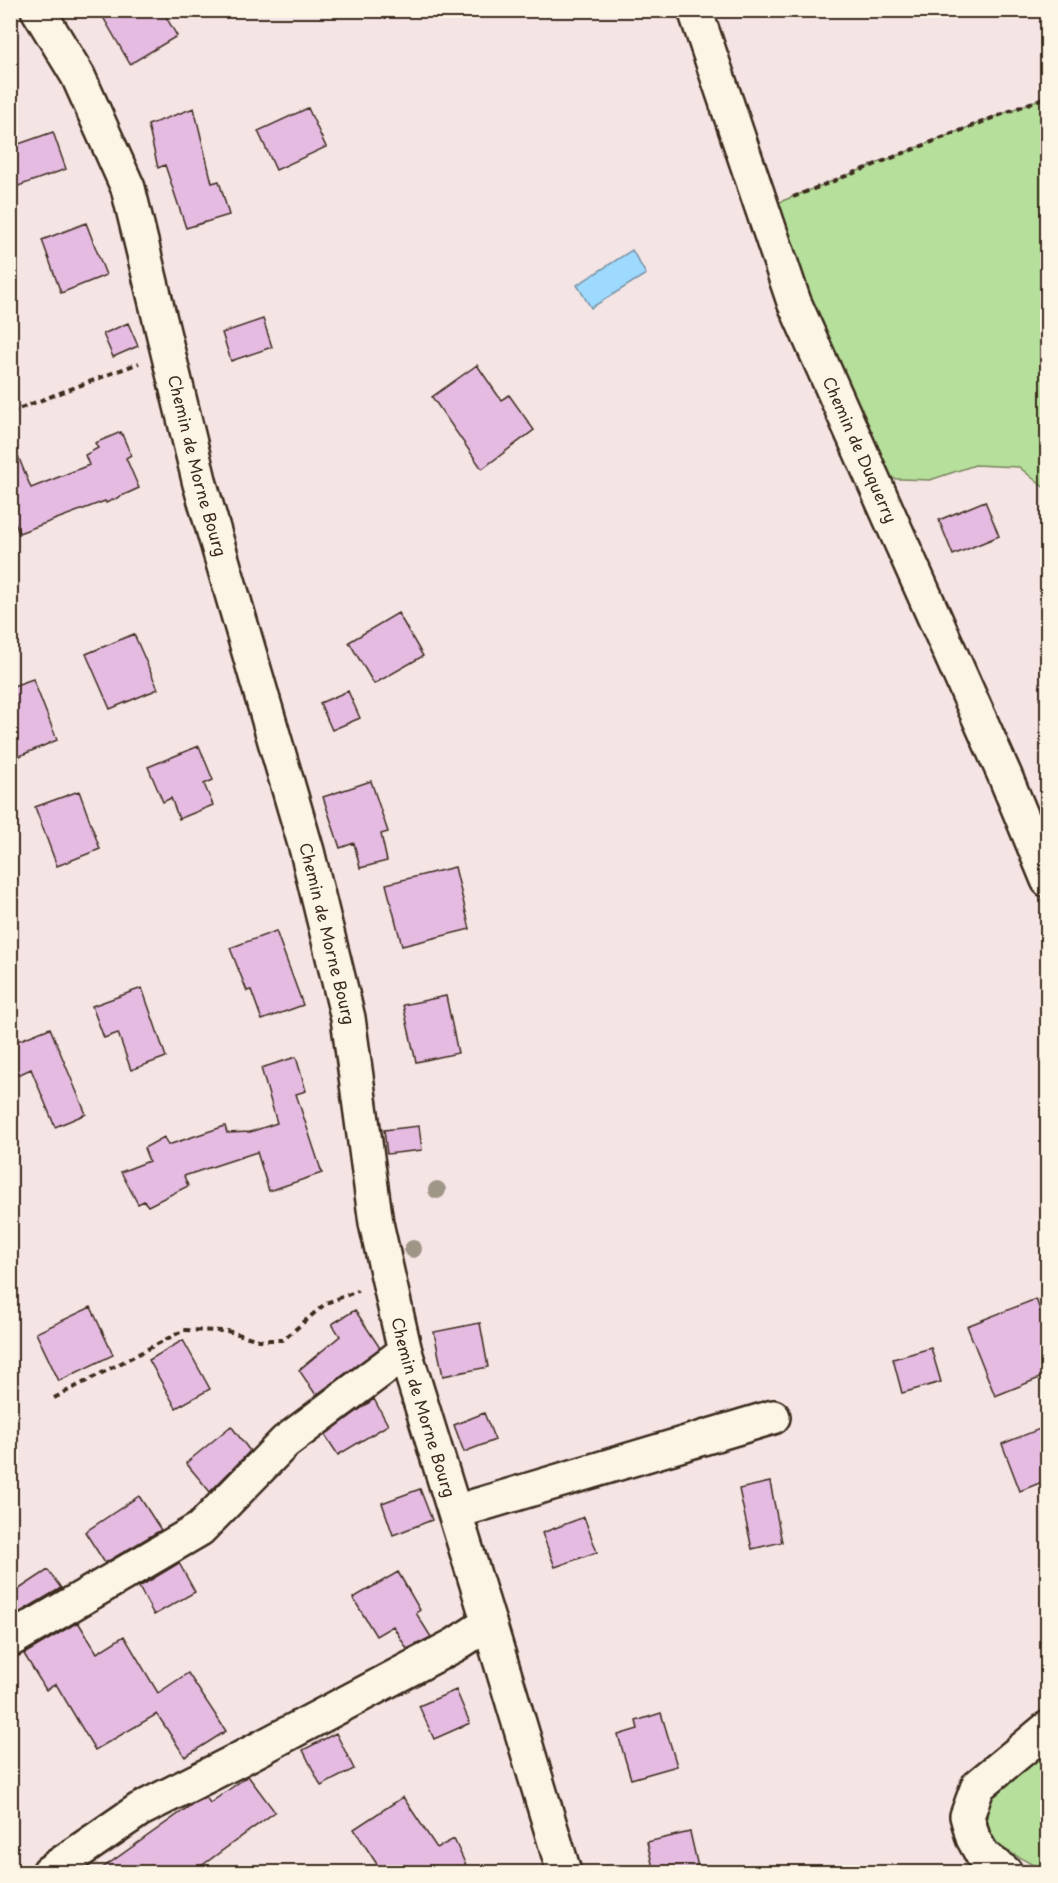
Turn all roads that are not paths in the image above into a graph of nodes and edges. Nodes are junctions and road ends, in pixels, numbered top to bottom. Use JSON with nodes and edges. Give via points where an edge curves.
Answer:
{"nodes":[{"id":1,"x":38,"y":10,"type":"edge"},
{"id":2,"x":695,"y":10,"type":"edge"},
{"id":3,"x":1047,"y":880,"type":"edge"},
{"id":4,"x":405,"y":1352,"type":"junction"},
{"id":5,"x":773,"y":1417,"type":"dead end"},
{"id":6,"x":455,"y":1512,"type":"junction"},
{"id":7,"x":489,"y":1623,"type":"junction"},
{"id":8,"x":10,"y":1640,"type":"edge"},
{"id":9,"x":1047,"y":1728,"type":"edge"},
{"id":10,"x":49,"y":1872,"type":"edge"},
{"id":11,"x":564,"y":1872,"type":"edge"},
{"id":12,"x":1005,"y":1872,"type":"edge"}],
"edges":[{"from":1,"to":4,"type":"street","name":"Chemin de Morne Bourg","via":[[78,76],[128,188],[200,484],[307,851],[348,1018],[376,1223]]},
{"from":2,"to":3,"type":"street","name":"Chemin de Duquerry","via":[[794,302],[1005,776]]},
{"from":4,"to":6,"type":"street","name":"Chemin de Morne Bourg"},
{"from":4,"to":8,"type":"street","via":[[285,1442],[200,1529]]},
{"from":5,"to":6,"type":"street"},
{"from":6,"to":7,"type":"street","name":"Chemin de Morne Bourg"},
{"from":7,"to":10,"type":"street","via":[[139,1810]]},
{"from":7,"to":11,"type":"street","name":"Chemin de Morne Bourg"},
{"from":9,"to":12,"type":"street","via":[[978,1786],[967,1816],[983,1856]]}]}
